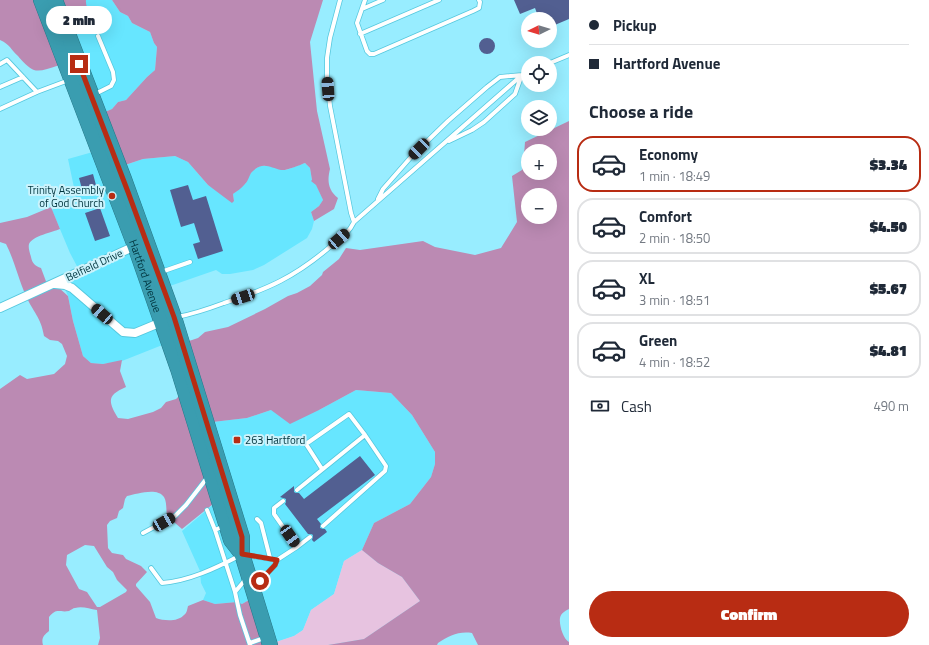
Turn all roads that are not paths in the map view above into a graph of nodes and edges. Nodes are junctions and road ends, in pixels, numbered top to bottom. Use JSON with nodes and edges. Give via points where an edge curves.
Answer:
{"nodes":[{"id":1,"x":41,"y":0,"type":"edge"},
{"id":2,"x":55,"y":0,"type":"edge"},
{"id":3,"x":340,"y":0,"type":"edge"},
{"id":4,"x":365,"y":0,"type":"edge"},
{"id":5,"x":383,"y":0,"type":"edge"},
{"id":6,"x":439,"y":0,"type":"edge"},
{"id":7,"x":479,"y":0,"type":"edge"},
{"id":8,"x":362,"y":9,"type":"junction"},
{"id":9,"x":360,"y":34,"type":"junction"},
{"id":10,"x":98,"y":36,"type":"dead end"},
{"id":11,"x":569,"y":55,"type":"edge"},
{"id":12,"x":557,"y":60,"type":"edge"},
{"id":13,"x":0,"y":64,"type":"edge"},
{"id":14,"x":521,"y":75,"type":"edge"},
{"id":15,"x":521,"y":76,"type":"edge"},
{"id":16,"x":22,"y":77,"type":"junction"},
{"id":17,"x":521,"y":78,"type":"edge"},
{"id":18,"x":71,"y":79,"type":"junction"},
{"id":19,"x":0,"y":87,"type":"edge"},
{"id":20,"x":37,"y":92,"type":"junction"},
{"id":21,"x":91,"y":96,"type":"junction"},
{"id":22,"x":0,"y":109,"type":"edge"},
{"id":23,"x":445,"y":143,"type":"junction"},
{"id":24,"x":377,"y":201,"type":"junction"},
{"id":25,"x":354,"y":222,"type":"junction"},
{"id":26,"x":135,"y":246,"type":"junction"},
{"id":27,"x":190,"y":262,"type":"dead end"},
{"id":28,"x":158,"y":273,"type":"junction"},
{"id":29,"x":54,"y":284,"type":"junction"},
{"id":30,"x":0,"y":308,"type":"edge"},
{"id":31,"x":168,"y":320,"type":"junction"},
{"id":32,"x":365,"y":435,"type":"junction"},
{"id":33,"x":322,"y":469,"type":"junction"},
{"id":34,"x":210,"y":474,"type":"junction"},
{"id":35,"x":297,"y":490,"type":"dead end"},
{"id":36,"x":283,"y":501,"type":"dead end"},
{"id":37,"x":207,"y":510,"type":"dead end"},
{"id":38,"x":257,"y":518,"type":"dead end"},
{"id":39,"x":323,"y":526,"type":"dead end"},
{"id":40,"x":221,"y":527,"type":"junction"},
{"id":41,"x":143,"y":533,"type":"dead end"},
{"id":42,"x":310,"y":536,"type":"dead end"},
{"id":43,"x":297,"y":547,"type":"junction"},
{"id":44,"x":242,"y":554,"type":"junction"},
{"id":45,"x":270,"y":558,"type":"junction"},
{"id":46,"x":277,"y":560,"type":"junction"},
{"id":47,"x":226,"y":563,"type":"junction"},
{"id":48,"x":151,"y":568,"type":"dead end"},
{"id":49,"x":251,"y":583,"type":"junction"},
{"id":50,"x":235,"y":592,"type":"junction"},
{"id":51,"x":269,"y":641,"type":"edge"},
{"id":52,"x":250,"y":644,"type":"edge"}],
"edges":[{"from":1,"to":18,"type":"highway","name":"Hartford Avenue"},
{"from":2,"to":21,"type":"highway","name":"Hartford Avenue"},
{"from":3,"to":25,"type":"lane","via":[[330,38],[327,78],[330,106]]},
{"from":4,"to":8,"type":"lane"},
{"from":5,"to":8,"type":"lane"},
{"from":6,"to":9,"type":"lane"},
{"from":7,"to":9,"type":"lane","via":[[479,8],[374,54],[367,51]]},
{"from":8,"to":9,"type":"lane","via":[[357,23]]},
{"from":10,"to":21,"type":"lane","via":[[114,80],[111,86]]},
{"from":11,"to":12,"type":"lane"},
{"from":13,"to":16,"type":"lane","via":[[7,60]]},
{"from":14,"to":24,"type":"lane","via":[[500,77],[476,97],[411,157],[383,189]]},
{"from":15,"to":23,"type":"lane"},
{"from":16,"to":19,"type":"lane"},
{"from":16,"to":20,"type":"lane"},
{"from":17,"to":23,"type":"lane","via":[[515,94],[484,122]]},
{"from":18,"to":20,"type":"lane"},
{"from":18,"to":26,"type":"highway","name":"Hartford Avenue"},
{"from":20,"to":22,"type":"lane"},
{"from":21,"to":28,"type":"highway","name":"Hartford Avenue"},
{"from":23,"to":24,"type":"lane"},
{"from":24,"to":25,"type":"lane"},
{"from":25,"to":31,"type":"lane","via":[[350,230],[318,258],[282,281],[190,315]]},
{"from":26,"to":29,"type":"street","name":"Belfield Drive"},
{"from":26,"to":31,"type":"highway","name":"Hartford Avenue"},
{"from":27,"to":28,"type":"lane"},
{"from":28,"to":31,"type":"highway","name":"Hartford Avenue"},
{"from":29,"to":30,"type":"street","name":"Belfield Drive"},
{"from":29,"to":31,"type":"street","name":"Belfield Drive","via":[[72,288],[123,332],[135,333]]},
{"from":31,"to":34,"type":"highway","name":"Hartford Avenue","via":[[178,369]]},
{"from":31,"to":44,"type":"highway","name":"Hartford Avenue","via":[[242,537]]},
{"from":32,"to":33,"type":"lane"},
{"from":32,"to":33,"type":"lane","via":[[349,414],[306,444]]},
{"from":32,"to":39,"type":"lane","via":[[386,466],[385,471]]},
{"from":33,"to":35,"type":"lane"},
{"from":34,"to":40,"type":"highway","name":"Hartford Avenue"},
{"from":34,"to":41,"type":"lane","via":[[175,516]]},
{"from":36,"to":43,"type":"lane","via":[[274,508],[274,514]]},
{"from":37,"to":40,"type":"lane"},
{"from":38,"to":45,"type":"lane","via":[[262,524]]},
{"from":40,"to":44,"type":"highway","name":"Hartford Avenue"},
{"from":40,"to":47,"type":"lane"},
{"from":42,"to":43,"type":"lane"},
{"from":43,"to":46,"type":"lane"},
{"from":44,"to":45,"type":"lane"},
{"from":44,"to":47,"type":"lane"},
{"from":44,"to":49,"type":"highway","name":"Hartford Avenue"},
{"from":45,"to":46,"type":"lane"},
{"from":46,"to":49,"type":"lane","via":[[275,565]]},
{"from":47,"to":48,"type":"lane","via":[[168,582],[162,582]]},
{"from":47,"to":50,"type":"lane"},
{"from":49,"to":50,"type":"lane","via":[[244,581]]},
{"from":49,"to":51,"type":"highway","name":"Hartford Avenue"},
{"from":50,"to":52,"type":"lane"},
{"from":51,"to":52,"type":"lane"}]}
